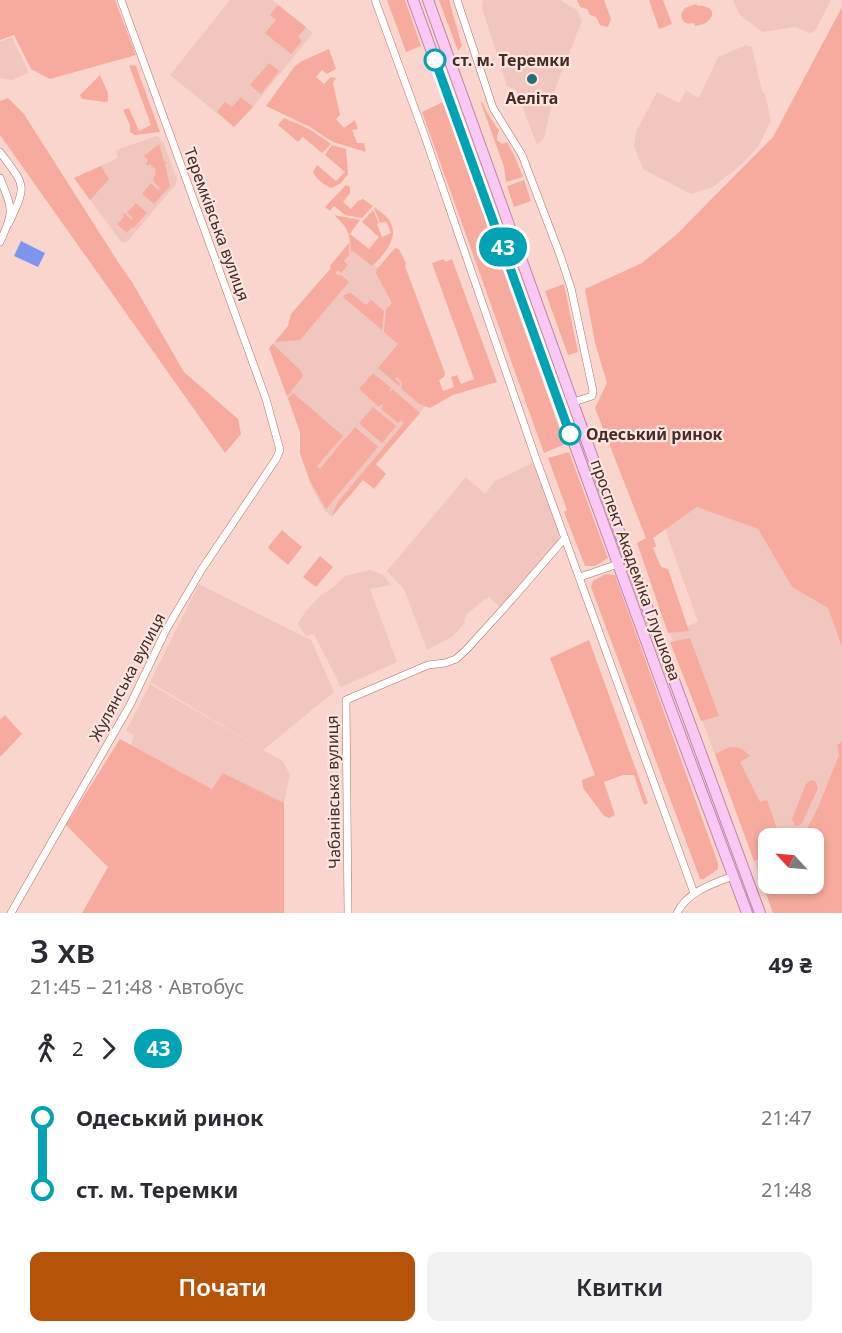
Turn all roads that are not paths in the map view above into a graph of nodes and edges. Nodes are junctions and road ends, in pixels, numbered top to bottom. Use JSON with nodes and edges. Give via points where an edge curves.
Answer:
{"nodes":[{"id":1,"x":121,"y":0,"type":"edge"},
{"id":2,"x":375,"y":0,"type":"edge"},
{"id":3,"x":413,"y":0,"type":"edge"},
{"id":4,"x":429,"y":0,"type":"edge"},
{"id":5,"x":457,"y":0,"type":"edge"},
{"id":6,"x":0,"y":152,"type":"edge"},
{"id":7,"x":0,"y":178,"type":"edge"},
{"id":8,"x":9,"y":223,"type":"junction"},
{"id":9,"x":0,"y":242,"type":"edge"},
{"id":10,"x":574,"y":402,"type":"junction"},
{"id":11,"x":276,"y":459,"type":"joint"},
{"id":12,"x":565,"y":537,"type":"junction"},
{"id":13,"x":618,"y":564,"type":"junction"},
{"id":14,"x":580,"y":577,"type":"junction"},
{"id":15,"x":733,"y":876,"type":"junction"},
{"id":16,"x":694,"y":893,"type":"junction"},
{"id":17,"x":11,"y":913,"type":"edge"},
{"id":18,"x":348,"y":913,"type":"edge"},
{"id":19,"x":677,"y":913,"type":"edge"},
{"id":20,"x":747,"y":913,"type":"edge"},
{"id":21,"x":760,"y":913,"type":"edge"}],
"edges":[{"from":1,"to":11,"type":"street","name":"Теремківська вулиця","via":[[266,399],[280,450]]},
{"from":2,"to":12,"type":"street"},
{"from":3,"to":13,"type":"highway","name":"проспект Академіка Глушкова"},
{"from":4,"to":10,"type":"highway","name":"проспект Академіка Глушкова"},
{"from":5,"to":10,"type":"street","via":[[493,108],[522,155],[571,288],[592,391],[592,396]]},
{"from":6,"to":8,"type":"street","via":[[22,186]]},
{"from":7,"to":8,"type":"street","via":[[11,209]]},
{"from":8,"to":9,"type":"street"},
{"from":10,"to":21,"type":"highway","name":"проспект Академіка Глушкова"},
{"from":11,"to":17,"type":"street","name":"Жулянська вулиця","via":[[167,628],[130,705]]},
{"from":12,"to":14,"type":"street"},
{"from":12,"to":18,"type":"street","name":"Чабанівська вулиця","via":[[456,659],[428,665],[346,700]]},
{"from":13,"to":14,"type":"street"},
{"from":13,"to":15,"type":"highway","name":"проспект Академіка Глушкова"},
{"from":14,"to":16,"type":"street"},
{"from":15,"to":16,"type":"street"},
{"from":15,"to":20,"type":"highway","name":"проспект Академіка Глушкова"},
{"from":16,"to":19,"type":"street"}]}
